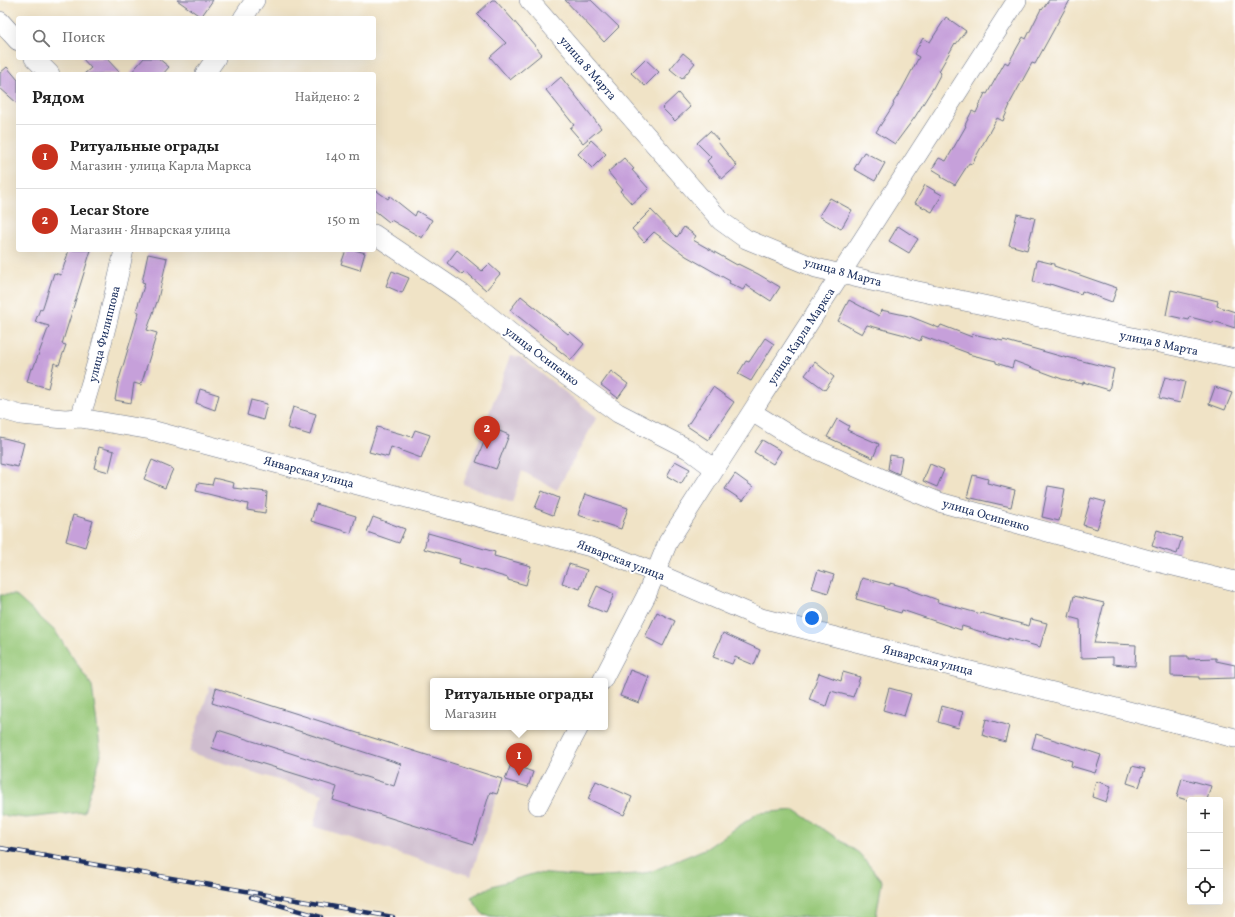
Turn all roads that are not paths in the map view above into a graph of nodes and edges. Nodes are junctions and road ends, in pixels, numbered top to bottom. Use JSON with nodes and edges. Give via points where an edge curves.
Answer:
{"nodes":[{"id":1,"x":255,"y":0,"type":"edge"},
{"id":2,"x":529,"y":0,"type":"edge"},
{"id":3,"x":1016,"y":0,"type":"edge"},
{"id":4,"x":244,"y":16,"type":"edge"},
{"id":5,"x":0,"y":21,"type":"edge"},
{"id":6,"x":16,"y":39,"type":"edge"},
{"id":7,"x":36,"y":60,"type":"edge"},
{"id":8,"x":215,"y":60,"type":"edge"},
{"id":9,"x":48,"y":72,"type":"edge"},
{"id":10,"x":207,"y":72,"type":"edge"},
{"id":11,"x":376,"y":235,"type":"edge"},
{"id":12,"x":124,"y":252,"type":"edge"},
{"id":13,"x":841,"y":273,"type":"junction"},
{"id":14,"x":1235,"y":359,"type":"edge"},
{"id":15,"x":0,"y":409,"type":"edge"},
{"id":16,"x":752,"y":412,"type":"junction"},
{"id":17,"x":80,"y":418,"type":"junction"},
{"id":18,"x":715,"y":469,"type":"junction"},
{"id":19,"x":656,"y":573,"type":"junction"},
{"id":20,"x":1235,"y":581,"type":"edge"},
{"id":21,"x":604,"y":678,"type":"edge"},
{"id":22,"x":576,"y":730,"type":"edge"},
{"id":23,"x":1235,"y":738,"type":"edge"},
{"id":24,"x":538,"y":805,"type":"dead end"}],
"edges":[{"from":1,"to":4,"type":"street"},
{"from":2,"to":13,"type":"street","name":"улица 8 Марта","via":[[722,221],[746,239],[816,268]]},
{"from":3,"to":13,"type":"street","name":"улица Карла Маркса"},
{"from":5,"to":6,"type":"street"},
{"from":7,"to":9,"type":"street"},
{"from":8,"to":10,"type":"street"},
{"from":11,"to":18,"type":"street","name":"улица Осипенко","via":[[461,293],[618,413],[688,449]]},
{"from":12,"to":17,"type":"street","name":"улица Филиппова"},
{"from":13,"to":14,"type":"street","name":"улица 8 Марта"},
{"from":13,"to":16,"type":"street","name":"улица Карла Маркса"},
{"from":15,"to":17,"type":"street","name":"Январская улица","via":[[21,415]]},
{"from":16,"to":18,"type":"street","name":"улица Карла Маркса"},
{"from":16,"to":20,"type":"street","name":"улица Осипенко","via":[[802,443],[939,502]]},
{"from":17,"to":19,"type":"street","name":"Январская улица","via":[[151,430],[583,545]]},
{"from":18,"to":19,"type":"street","name":"улица Карла Маркса","via":[[668,542]]},
{"from":19,"to":21,"type":"street","name":"улица Карла Маркса"},
{"from":19,"to":23,"type":"street","name":"Январская улица","via":[[761,618]]},
{"from":22,"to":24,"type":"street"}]}
